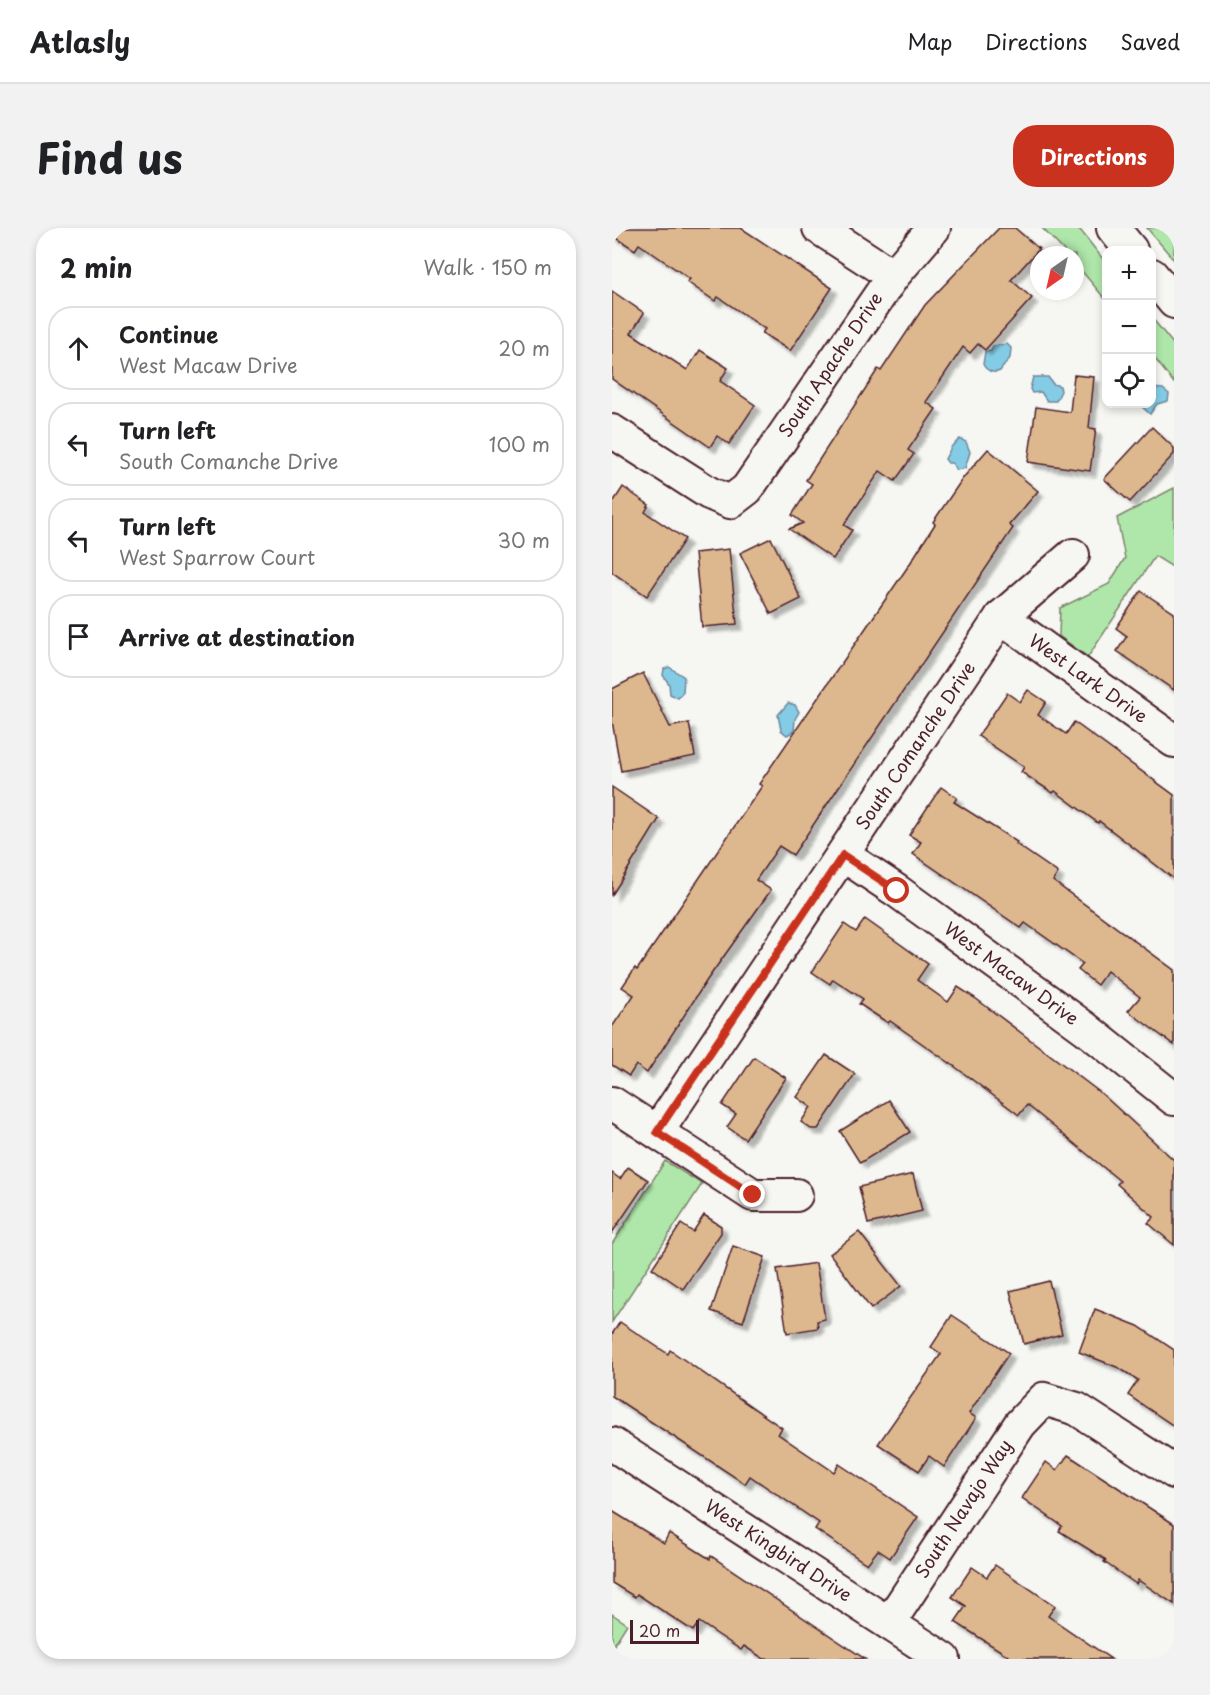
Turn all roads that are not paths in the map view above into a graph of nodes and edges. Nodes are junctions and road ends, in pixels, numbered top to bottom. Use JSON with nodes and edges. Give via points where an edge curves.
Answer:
{"nodes":[{"id":1,"x":819,"y":228,"type":"edge"},
{"id":2,"x":934,"y":228,"type":"edge"},
{"id":3,"x":1113,"y":228,"type":"edge"},
{"id":4,"x":1128,"y":246,"type":"edge"},
{"id":5,"x":893,"y":276,"type":"junction"},
{"id":6,"x":1156,"y":280,"type":"edge"},
{"id":7,"x":1174,"y":302,"type":"edge"},
{"id":8,"x":612,"y":431,"type":"edge"},
{"id":9,"x":1073,"y":555,"type":"dead end"},
{"id":10,"x":1001,"y":617,"type":"junction"},
{"id":11,"x":1174,"y":741,"type":"edge"},
{"id":12,"x":843,"y":855,"type":"junction"},
{"id":13,"x":1174,"y":1099,"type":"edge"},
{"id":14,"x":612,"y":1103,"type":"edge"},
{"id":15,"x":657,"y":1132,"type":"junction"},
{"id":16,"x":796,"y":1195,"type":"dead end"},
{"id":17,"x":612,"y":1444,"type":"edge"},
{"id":18,"x":1174,"y":1472,"type":"edge"},
{"id":19,"x":889,"y":1623,"type":"junction"},
{"id":20,"x":944,"y":1659,"type":"edge"}],
"edges":[{"from":1,"to":5,"type":"street"},
{"from":2,"to":5,"type":"street","name":"South Apache Drive"},
{"from":3,"to":4,"type":"street"},
{"from":5,"to":8,"type":"street","name":"South Apache Drive","via":[[747,489],[730,502],[709,493]]},
{"from":6,"to":7,"type":"street"},
{"from":9,"to":10,"type":"street","name":"South Comanche Drive"},
{"from":10,"to":11,"type":"street","name":"West Lark Drive"},
{"from":10,"to":12,"type":"street","name":"South Comanche Drive"},
{"from":12,"to":13,"type":"street","name":"West Macaw Drive","via":[[1076,1021]]},
{"from":12,"to":15,"type":"street","name":"South Comanche Drive"},
{"from":14,"to":15,"type":"street"},
{"from":15,"to":16,"type":"street","via":[[753,1195]]},
{"from":17,"to":19,"type":"street","name":"West Kingbird Drive"},
{"from":18,"to":19,"type":"street","name":"South Navajo Way","via":[[1077,1410],[1044,1399],[1020,1424]]},
{"from":19,"to":20,"type":"street","name":"West Kingbird Drive"}]}
